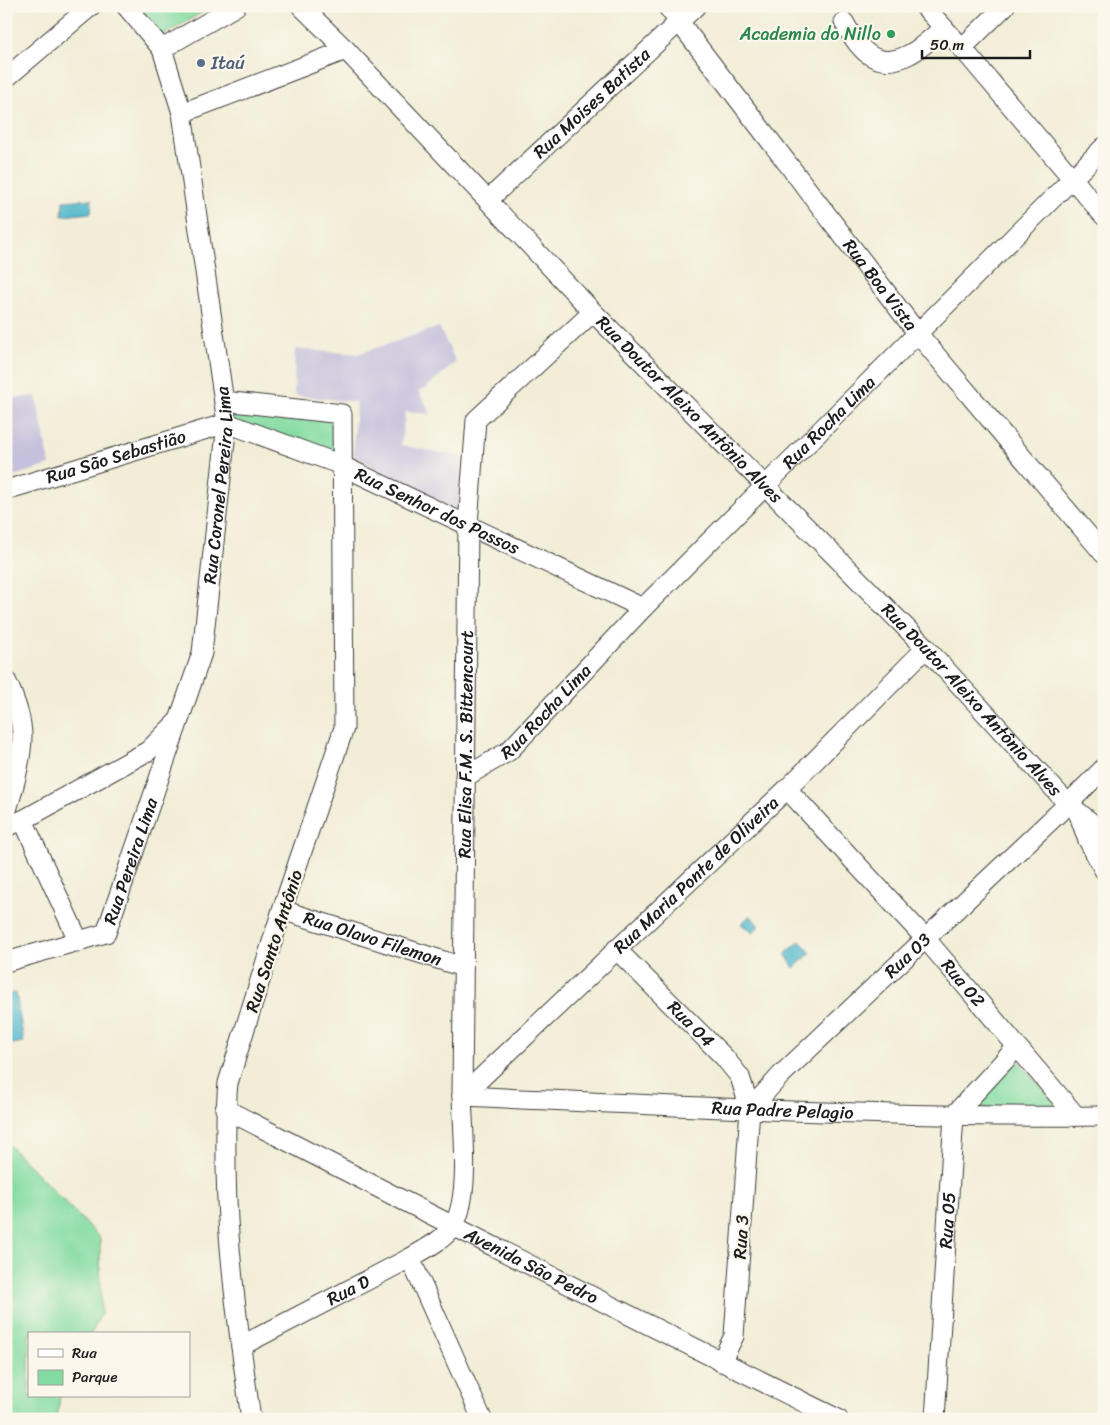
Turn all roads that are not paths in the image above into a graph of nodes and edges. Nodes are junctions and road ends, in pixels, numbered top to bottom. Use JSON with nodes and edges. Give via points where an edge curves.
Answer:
{"nodes":[{"id":1,"x":91,"y":6,"type":"edge"},
{"id":2,"x":126,"y":6,"type":"edge"},
{"id":3,"x":236,"y":6,"type":"edge"},
{"id":4,"x":301,"y":6,"type":"edge"},
{"id":5,"x":668,"y":6,"type":"edge"},
{"id":6,"x":696,"y":6,"type":"edge"},
{"id":7,"x":924,"y":6,"type":"edge"},
{"id":8,"x":1004,"y":6,"type":"edge"},
{"id":9,"x":679,"y":21,"type":"junction"},
{"id":10,"x":844,"y":22,"type":"dead end"},
{"id":11,"x":944,"y":28,"type":"junction"},
{"id":12,"x":962,"y":48,"type":"junction"},
{"id":13,"x":162,"y":49,"type":"junction"},
{"id":14,"x":346,"y":50,"type":"junction"},
{"id":15,"x":6,"y":78,"type":"edge"},
{"id":16,"x":182,"y":113,"type":"junction"},
{"id":17,"x":1104,"y":147,"type":"edge"},
{"id":18,"x":1071,"y":179,"type":"junction"},
{"id":19,"x":488,"y":200,"type":"junction"},
{"id":20,"x":1104,"y":216,"type":"edge"},
{"id":21,"x":593,"y":312,"type":"junction"},
{"id":22,"x":918,"y":334,"type":"junction"},
{"id":23,"x":224,"y":401,"type":"junction"},
{"id":24,"x":227,"y":423,"type":"junction"},
{"id":25,"x":342,"y":465,"type":"junction"},
{"id":26,"x":765,"y":486,"type":"junction"},
{"id":27,"x":6,"y":490,"type":"edge"},
{"id":28,"x":468,"y":524,"type":"junction"},
{"id":29,"x":1104,"y":554,"type":"edge"},
{"id":30,"x":643,"y":608,"type":"junction"},
{"id":31,"x":926,"y":648,"type":"junction"},
{"id":32,"x":6,"y":680,"type":"edge"},
{"id":33,"x":180,"y":719,"type":"junction"},
{"id":34,"x":1104,"y":768,"type":"edge"},
{"id":35,"x":465,"y":777,"type":"junction"},
{"id":36,"x":786,"y":789,"type":"junction"},
{"id":37,"x":1073,"y":807,"type":"junction"},
{"id":38,"x":12,"y":820,"type":"edge"},
{"id":39,"x":1104,"y":833,"type":"edge"},
{"id":40,"x":1104,"y":870,"type":"edge"},
{"id":41,"x":282,"y":910,"type":"junction"},
{"id":42,"x":926,"y":938,"type":"junction"},
{"id":43,"x":79,"y":942,"type":"junction"},
{"id":44,"x":616,"y":949,"type":"junction"},
{"id":45,"x":6,"y":962,"type":"edge"},
{"id":46,"x":463,"y":967,"type":"junction"},
{"id":47,"x":1017,"y":1047,"type":"junction"},
{"id":48,"x":462,"y":1096,"type":"junction"},
{"id":49,"x":225,"y":1109,"type":"junction"},
{"id":50,"x":750,"y":1110,"type":"junction"},
{"id":51,"x":954,"y":1115,"type":"junction"},
{"id":52,"x":1076,"y":1116,"type":"junction"},
{"id":53,"x":1104,"y":1116,"type":"edge"},
{"id":54,"x":453,"y":1226,"type":"junction"},
{"id":55,"x":410,"y":1258,"type":"junction"},
{"id":56,"x":241,"y":1346,"type":"junction"},
{"id":57,"x":721,"y":1362,"type":"junction"},
{"id":58,"x":251,"y":1419,"type":"edge"},
{"id":59,"x":482,"y":1419,"type":"edge"},
{"id":60,"x":838,"y":1419,"type":"edge"},
{"id":61,"x":935,"y":1419,"type":"edge"}],
"edges":[{"from":1,"to":15,"type":"street"},
{"from":2,"to":13,"type":"street"},
{"from":3,"to":13,"type":"street"},
{"from":4,"to":14,"type":"street","name":"Rua Doutor Aleixo Antônio Alves"},
{"from":5,"to":9,"type":"street","name":"Rua Boa Vista"},
{"from":6,"to":9,"type":"street","name":"Rua Moises Batista"},
{"from":7,"to":11,"type":"street"},
{"from":8,"to":12,"type":"street"},
{"from":9,"to":19,"type":"street","name":"Rua Moises Batista"},
{"from":9,"to":22,"type":"street","name":"Rua Boa Vista"},
{"from":10,"to":11,"type":"street","via":[[866,53],[886,62],[910,54]]},
{"from":11,"to":12,"type":"street"},
{"from":12,"to":18,"type":"street"},
{"from":13,"to":16,"type":"street","name":"Rua Coronel Pereira Lima"},
{"from":14,"to":16,"type":"street"},
{"from":14,"to":19,"type":"street","name":"Rua Doutor Aleixo Antônio Alves"},
{"from":16,"to":23,"type":"street","name":"Rua Coronel Pereira Lima"},
{"from":17,"to":18,"type":"street","name":"Rua Rocha Lima"},
{"from":18,"to":20,"type":"street"},
{"from":18,"to":22,"type":"street","name":"Rua Rocha Lima"},
{"from":19,"to":21,"type":"street","name":"Rua Doutor Aleixo Antônio Alves"},
{"from":21,"to":26,"type":"street","name":"Rua Doutor Aleixo Antônio Alves"},
{"from":21,"to":28,"type":"street","name":"Rua Elisa F.M. S. Bittencourt","via":[[476,420]]},
{"from":22,"to":26,"type":"street","name":"Rua Rocha Lima"},
{"from":22,"to":29,"type":"street","name":"Rua Boa Vista"},
{"from":23,"to":24,"type":"street","name":"Rua Coronel Pereira Lima"},
{"from":23,"to":25,"type":"street","name":"Rua Santo Antônio","via":[[342,414]]},
{"from":24,"to":25,"type":"street","name":"Rua Senhor dos Passos"},
{"from":24,"to":27,"type":"street","name":"Rua São Sebastião"},
{"from":24,"to":33,"type":"street","name":"Rua Coronel Pereira Lima","via":[[202,653]]},
{"from":25,"to":28,"type":"street","name":"Rua Senhor dos Passos"},
{"from":25,"to":41,"type":"street","name":"Rua Santo Antônio","via":[[344,728]]},
{"from":26,"to":30,"type":"street","name":"Rua Rocha Lima"},
{"from":26,"to":31,"type":"street","name":"Rua Doutor Aleixo Antônio Alves"},
{"from":28,"to":30,"type":"street","name":"Rua Senhor dos Passos"},
{"from":28,"to":35,"type":"street","name":"Rua Elisa F.M. S. Bittencourt"},
{"from":30,"to":35,"type":"street","name":"Rua Rocha Lima","via":[[509,751]]},
{"from":31,"to":36,"type":"street","name":"Rua Maria Ponte de Oliveira"},
{"from":31,"to":37,"type":"street","name":"Rua Doutor Aleixo Antônio Alves"},
{"from":32,"to":38,"type":"street","via":[[19,715],[22,736]]},
{"from":33,"to":38,"type":"street","name":"Rua Coronel Pereira Lima","via":[[148,751]]},
{"from":33,"to":43,"type":"street","name":"Rua Pereira Lima","via":[[106,934]]},
{"from":34,"to":37,"type":"street","name":"Rua 03"},
{"from":35,"to":46,"type":"street","name":"Rua Elisa F.M. S. Bittencourt"},
{"from":36,"to":42,"type":"street","name":"Rua 02"},
{"from":36,"to":44,"type":"street","name":"Rua Maria Ponte de Oliveira"},
{"from":37,"to":39,"type":"street","name":"Rua Doutor Aleixo Antônio Alves"},
{"from":37,"to":40,"type":"street","name":"Rua Doutor Aleixo Antônio Alves"},
{"from":37,"to":42,"type":"street","name":"Rua 03"},
{"from":38,"to":43,"type":"street"},
{"from":41,"to":46,"type":"street","name":"Rua Olavo Filemon"},
{"from":41,"to":49,"type":"street","name":"Rua Santo Antônio","via":[[228,1083]]},
{"from":42,"to":47,"type":"street","name":"Rua 02"},
{"from":42,"to":50,"type":"street","name":"Rua 03","via":[[781,1074]]},
{"from":43,"to":45,"type":"street","name":"Rua Pereira Lima"},
{"from":44,"to":48,"type":"street","name":"Rua Maria Ponte de Oliveira"},
{"from":44,"to":50,"type":"street","name":"Rua 04","via":[[724,1057],[740,1077]]},
{"from":46,"to":48,"type":"street","name":"Rua Elisa F.M. S. Bittencourt"},
{"from":47,"to":51,"type":"street"},
{"from":47,"to":52,"type":"street","name":"Rua 02"},
{"from":48,"to":50,"type":"street","name":"Rua Padre Pelagio"},
{"from":48,"to":54,"type":"street","name":"Rua Elisa F.M. S. Bittencourt","via":[[464,1178],[460,1207]]},
{"from":49,"to":54,"type":"street","name":"Avenida São Pedro"},
{"from":49,"to":56,"type":"street","name":"Rua Santo Antônio","via":[[227,1213]]},
{"from":50,"to":51,"type":"street","name":"Rua Padre Pelagio"},
{"from":50,"to":57,"type":"street","name":"Rua 3","via":[[734,1336]]},
{"from":51,"to":52,"type":"street","name":"Rua Padre Pelagio"},
{"from":51,"to":61,"type":"street","name":"Rua 05"},
{"from":52,"to":53,"type":"street","name":"Rua Padre Pelagio"},
{"from":54,"to":55,"type":"street","name":"Rua D","via":[[436,1242]]},
{"from":54,"to":57,"type":"street","name":"Avenida São Pedro"},
{"from":55,"to":56,"type":"street","name":"Rua D"},
{"from":55,"to":59,"type":"street"},
{"from":56,"to":58,"type":"street","name":"Rua Santo Antônio"},
{"from":57,"to":60,"type":"street","name":"Avenida São Pedro"}]}
